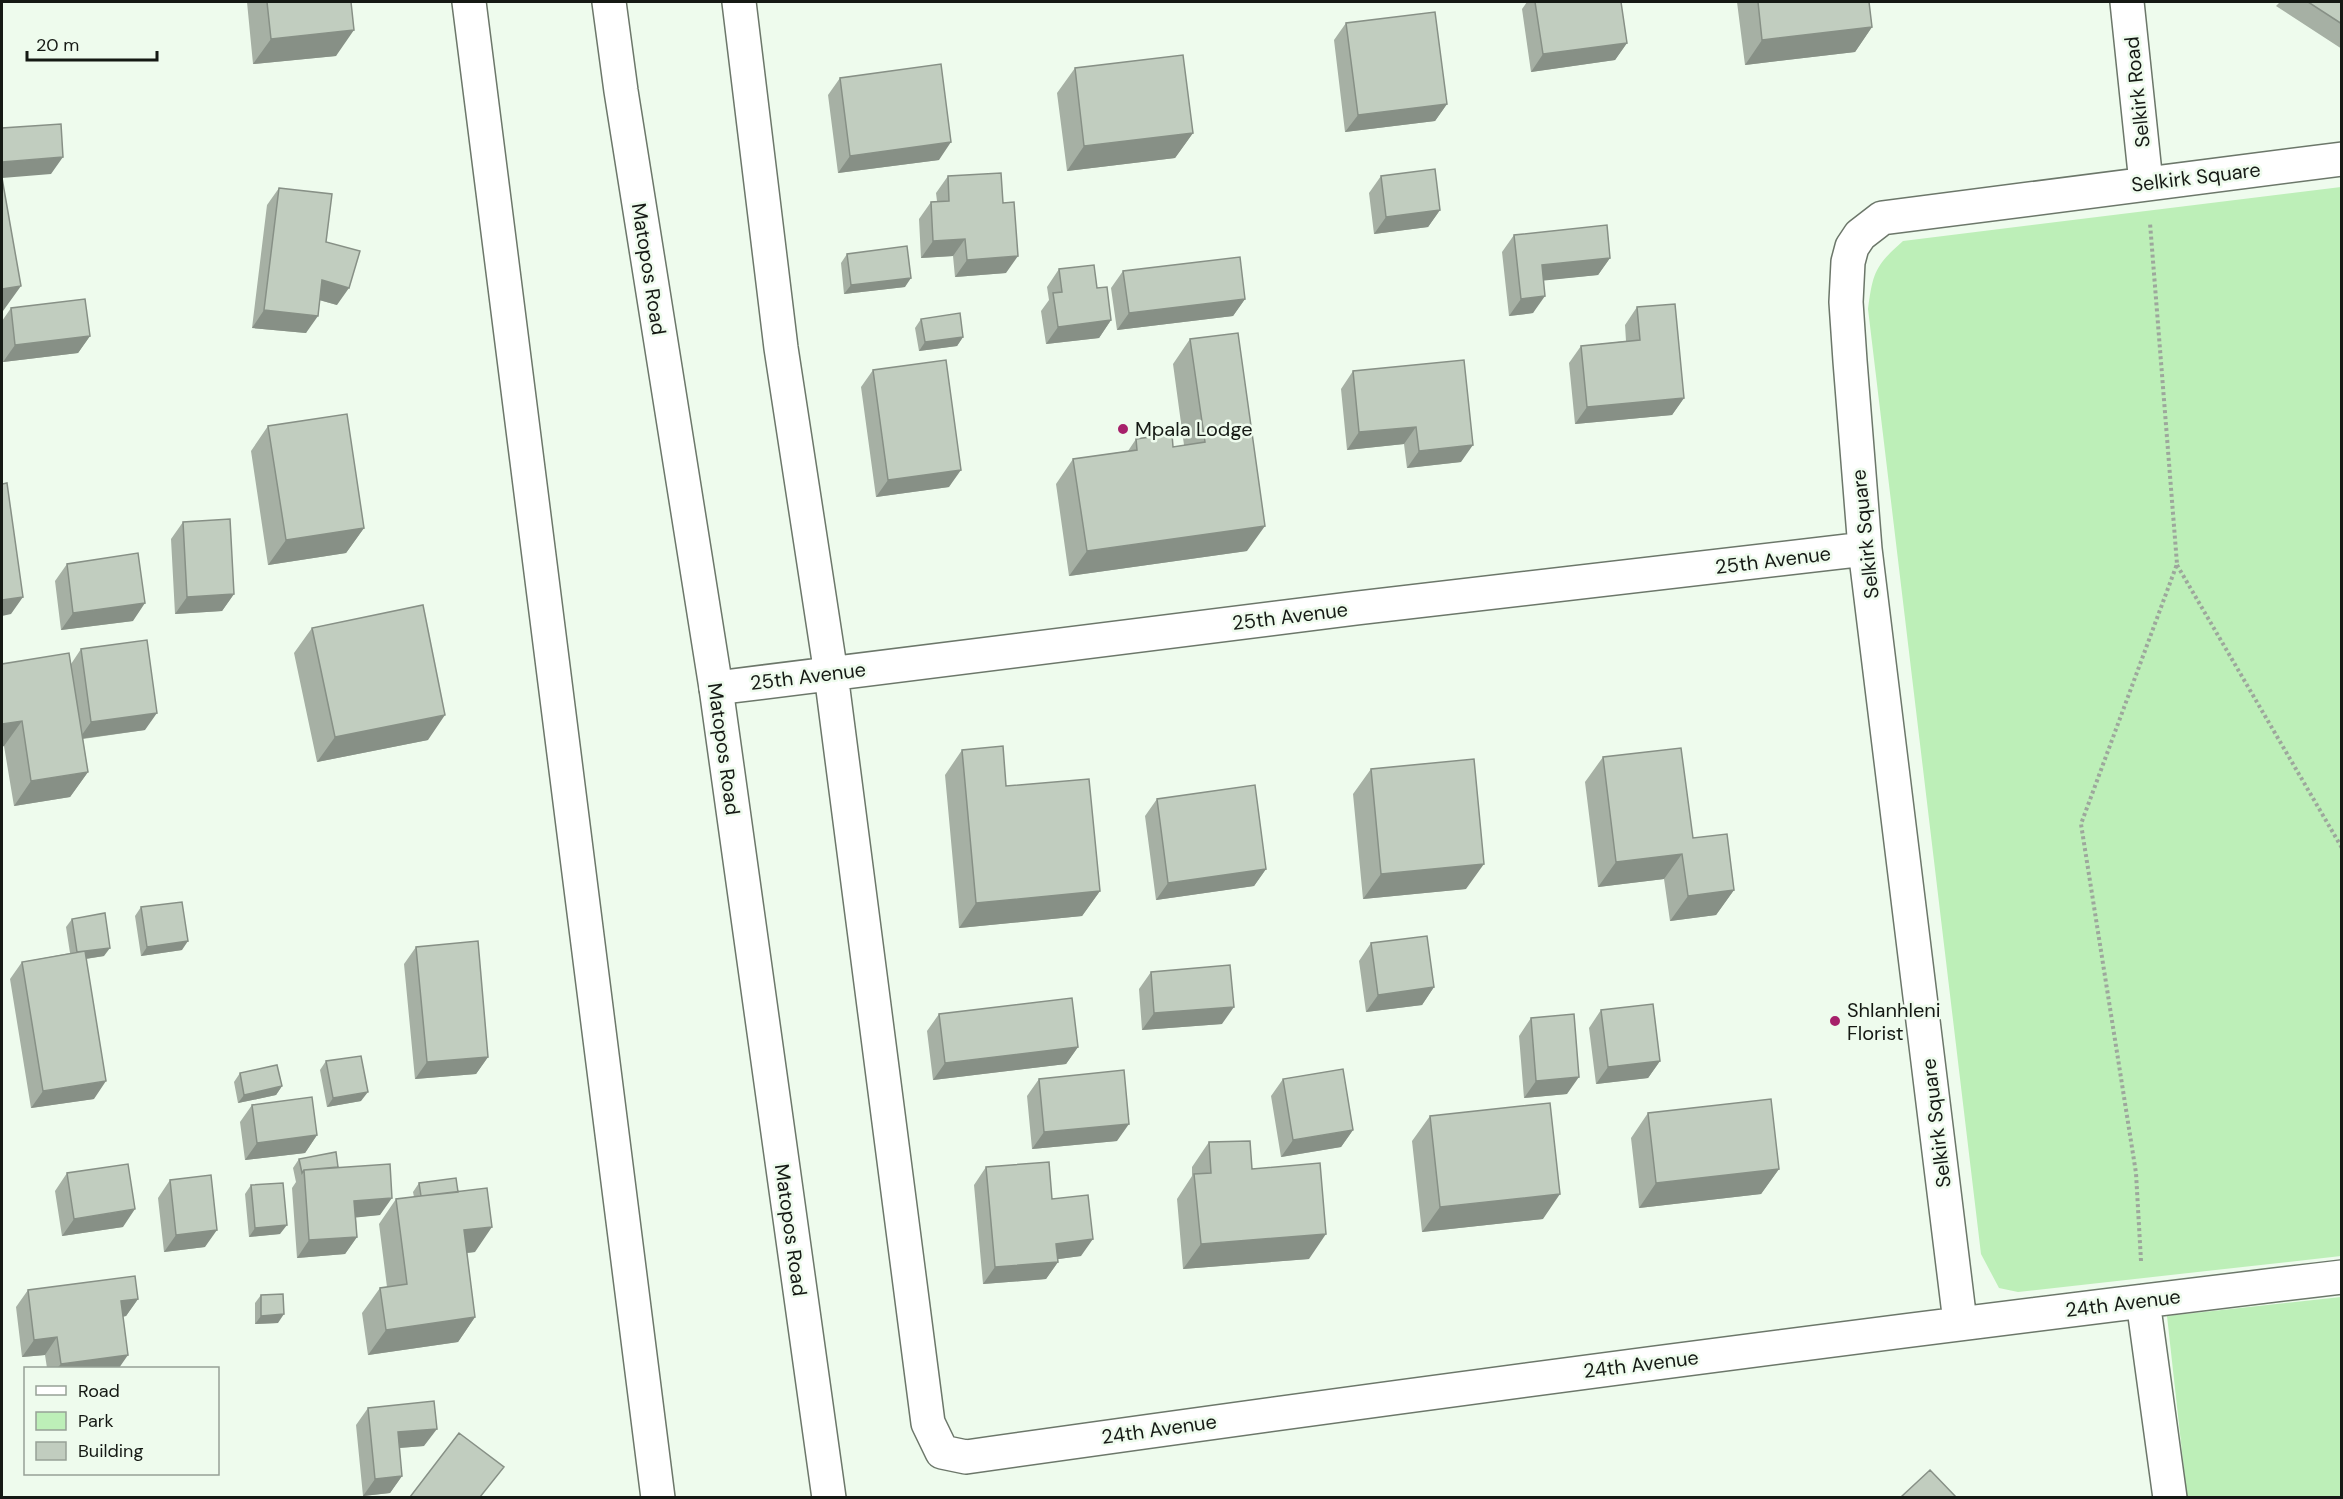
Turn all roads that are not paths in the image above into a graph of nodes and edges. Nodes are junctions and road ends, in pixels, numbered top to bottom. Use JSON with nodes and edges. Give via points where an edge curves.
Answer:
{"nodes":[{"id":1,"x":469,"y":2,"type":"edge"},
{"id":2,"x":609,"y":2,"type":"edge"},
{"id":3,"x":740,"y":2,"type":"edge"},
{"id":4,"x":2127,"y":2,"type":"edge"},
{"id":5,"x":2342,"y":159,"type":"edge"},
{"id":6,"x":2146,"y":183,"type":"junction"},
{"id":7,"x":1865,"y":549,"type":"junction"},
{"id":8,"x":831,"y":674,"type":"junction"},
{"id":9,"x":716,"y":688,"type":"junction"},
{"id":10,"x":2342,"y":1277,"type":"edge"},
{"id":11,"x":2143,"y":1300,"type":"junction"},
{"id":12,"x":1960,"y":1322,"type":"junction"},
{"id":13,"x":658,"y":1497,"type":"edge"},
{"id":14,"x":829,"y":1497,"type":"edge"},
{"id":15,"x":2170,"y":1497,"type":"edge"}],
"edges":[{"from":1,"to":13,"type":"street"},
{"from":2,"to":9,"type":"street","name":"Matopos Road"},
{"from":3,"to":8,"type":"street","via":[[781,348]]},
{"from":4,"to":6,"type":"street","name":"Selkirk Road"},
{"from":5,"to":6,"type":"street","name":"Selkirk Square"},
{"from":6,"to":7,"type":"street","name":"Selkirk Square","via":[[1882,218],[1860,235],[1848,262],[1846,302]]},
{"from":7,"to":8,"type":"street","name":"25th Avenue"},
{"from":7,"to":12,"type":"street","name":"Selkirk Square"},
{"from":8,"to":9,"type":"street","name":"25th Avenue"},
{"from":8,"to":12,"type":"street","name":"24th Avenue","via":[[928,1423],[942,1452],[966,1457]]},
{"from":9,"to":14,"type":"street","name":"Matopos Road"},
{"from":10,"to":11,"type":"street","name":"24th Avenue"},
{"from":11,"to":12,"type":"street","name":"24th Avenue"},
{"from":11,"to":15,"type":"street"}]}
